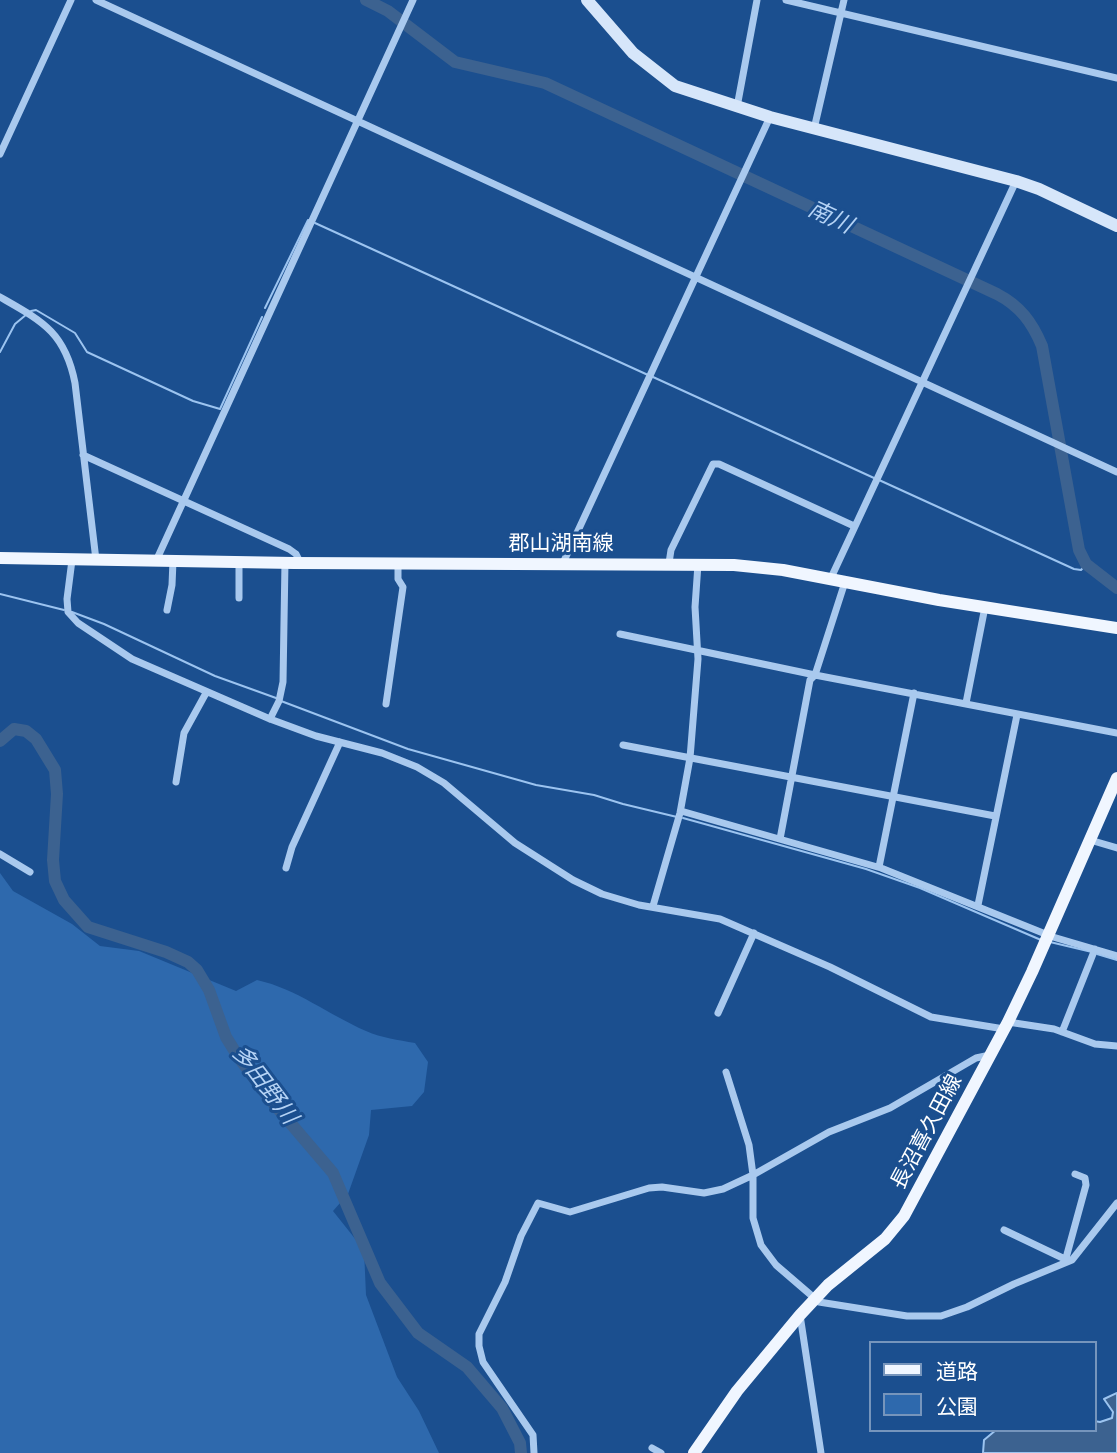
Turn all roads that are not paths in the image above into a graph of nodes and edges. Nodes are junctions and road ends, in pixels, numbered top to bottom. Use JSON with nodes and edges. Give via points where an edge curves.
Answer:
{"nodes":[{"id":1,"x":71,"y":0,"type":"edge"},
{"id":2,"x":96,"y":0,"type":"edge"},
{"id":3,"x":413,"y":0,"type":"edge"},
{"id":4,"x":587,"y":0,"type":"edge"},
{"id":5,"x":757,"y":0,"type":"edge"},
{"id":6,"x":786,"y":0,"type":"edge"},
{"id":7,"x":844,"y":0,"type":"edge"},
{"id":8,"x":841,"y":13,"type":"junction"},
{"id":9,"x":1117,"y":78,"type":"edge"},
{"id":10,"x":737,"y":107,"type":"junction"},
{"id":11,"x":770,"y":117,"type":"junction"},
{"id":12,"x":359,"y":122,"type":"junction"},
{"id":13,"x":814,"y":130,"type":"junction"},
{"id":14,"x":0,"y":154,"type":"edge"},
{"id":15,"x":1016,"y":181,"type":"junction"},
{"id":16,"x":1117,"y":226,"type":"edge"},
{"id":17,"x":695,"y":278,"type":"junction"},
{"id":18,"x":0,"y":297,"type":"edge"},
{"id":19,"x":923,"y":383,"type":"junction"},
{"id":20,"x":83,"y":455,"type":"junction"},
{"id":21,"x":1117,"y":472,"type":"edge"},
{"id":22,"x":183,"y":500,"type":"junction"},
{"id":23,"x":854,"y":526,"type":"junction"},
{"id":24,"x":0,"y":558,"type":"edge"},
{"id":25,"x":72,"y":560,"type":"junction"},
{"id":26,"x":96,"y":560,"type":"junction"},
{"id":27,"x":156,"y":561,"type":"junction"},
{"id":28,"x":173,"y":561,"type":"junction"},
{"id":29,"x":239,"y":562,"type":"junction"},
{"id":30,"x":285,"y":562,"type":"junction"},
{"id":31,"x":300,"y":562,"type":"junction"},
{"id":32,"x":398,"y":563,"type":"junction"},
{"id":33,"x":563,"y":563,"type":"junction"},
{"id":34,"x":669,"y":563,"type":"junction"},
{"id":35,"x":698,"y":564,"type":"junction"},
{"id":36,"x":830,"y":580,"type":"junction"},
{"id":37,"x":845,"y":582,"type":"junction"},
{"id":38,"x":239,"y":598,"type":"dead end"},
{"id":39,"x":985,"y":607,"type":"junction"},
{"id":40,"x":167,"y":610,"type":"dead end"},
{"id":41,"x":1117,"y":628,"type":"edge"},
{"id":42,"x":620,"y":634,"type":"dead end"},
{"id":43,"x":698,"y":650,"type":"junction"},
{"id":44,"x":815,"y":675,"type":"junction"},
{"id":45,"x":206,"y":693,"type":"junction"},
{"id":46,"x":914,"y":693,"type":"junction"},
{"id":47,"x":966,"y":703,"type":"junction"},
{"id":48,"x":386,"y":704,"type":"dead end"},
{"id":49,"x":1017,"y":715,"type":"junction"},
{"id":50,"x":270,"y":719,"type":"junction"},
{"id":51,"x":1117,"y":733,"type":"edge"},
{"id":52,"x":340,"y":742,"type":"junction"},
{"id":53,"x":623,"y":745,"type":"dead end"},
{"id":54,"x":690,"y":758,"type":"junction"},
{"id":55,"x":792,"y":778,"type":"junction"},
{"id":56,"x":1117,"y":778,"type":"edge"},
{"id":57,"x":176,"y":782,"type":"dead end"},
{"id":58,"x":892,"y":797,"type":"junction"},
{"id":59,"x":681,"y":811,"type":"junction"},
{"id":60,"x":995,"y":816,"type":"junction"},
{"id":61,"x":779,"y":839,"type":"junction"},
{"id":62,"x":1090,"y":840,"type":"junction"},
{"id":63,"x":1117,"y":848,"type":"edge"},
{"id":64,"x":0,"y":854,"type":"edge"},
{"id":65,"x":879,"y":867,"type":"junction"},
{"id":66,"x":286,"y":868,"type":"dead end"},
{"id":67,"x":30,"y":872,"type":"dead end"},
{"id":68,"x":978,"y":905,"type":"junction"},
{"id":69,"x":653,"y":906,"type":"junction"},
{"id":70,"x":754,"y":933,"type":"junction"},
{"id":71,"x":1049,"y":935,"type":"junction"},
{"id":72,"x":1095,"y":950,"type":"junction"},
{"id":73,"x":1117,"y":956,"type":"edge"},
{"id":74,"x":718,"y":1013,"type":"dead end"},
{"id":75,"x":1006,"y":1026,"type":"junction"},
{"id":76,"x":1062,"y":1032,"type":"junction"},
{"id":77,"x":1117,"y":1046,"type":"edge"},
{"id":78,"x":990,"y":1055,"type":"junction"},
{"id":79,"x":726,"y":1072,"type":"dead end"},
{"id":80,"x":1075,"y":1174,"type":"dead end"},
{"id":81,"x":753,"y":1175,"type":"junction"},
{"id":82,"x":1117,"y":1203,"type":"edge"},
{"id":83,"x":1004,"y":1230,"type":"dead end"},
{"id":84,"x":1068,"y":1259,"type":"junction"},
{"id":85,"x":814,"y":1300,"type":"junction"},
{"id":86,"x":800,"y":1315,"type":"junction"},
{"id":87,"x":652,"y":1448,"type":"dead end"},
{"id":88,"x":534,"y":1453,"type":"edge"},
{"id":89,"x":661,"y":1453,"type":"edge"},
{"id":90,"x":694,"y":1453,"type":"edge"},
{"id":91,"x":821,"y":1453,"type":"edge"}],
"edges":[{"from":1,"to":14,"type":"street"},
{"from":2,"to":12,"type":"street"},
{"from":3,"to":12,"type":"street"},
{"from":4,"to":10,"type":"street","via":[[633,53],[666,80]]},
{"from":5,"to":10,"type":"street"},
{"from":6,"to":8,"type":"street"},
{"from":7,"to":8,"type":"street"},
{"from":8,"to":9,"type":"street"},
{"from":8,"to":13,"type":"street"},
{"from":10,"to":11,"type":"street"},
{"from":11,"to":13,"type":"street"},
{"from":11,"to":17,"type":"street"},
{"from":12,"to":17,"type":"street"},
{"from":12,"to":22,"type":"street"},
{"from":13,"to":15,"type":"street"},
{"from":15,"to":16,"type":"street"},
{"from":15,"to":19,"type":"street"},
{"from":17,"to":19,"type":"street"},
{"from":17,"to":33,"type":"street"},
{"from":18,"to":20,"type":"street","via":[[42,321],[63,349],[75,383]]},
{"from":19,"to":21,"type":"street"},
{"from":19,"to":23,"type":"street"},
{"from":20,"to":22,"type":"street"},
{"from":20,"to":26,"type":"street"},
{"from":22,"to":27,"type":"street"},
{"from":22,"to":31,"type":"street","via":[[289,549]]},
{"from":23,"to":34,"type":"street","via":[[713,464]]},
{"from":23,"to":36,"type":"street"},
{"from":24,"to":25,"type":"main road","name":"郡山湖南線"},
{"from":25,"to":26,"type":"main road","name":"郡山湖南線"},
{"from":25,"to":45,"type":"street","via":[[67,606],[78,623],[132,659]]},
{"from":26,"to":27,"type":"main road","name":"郡山湖南線"},
{"from":27,"to":28,"type":"main road","name":"郡山湖南線"},
{"from":28,"to":29,"type":"main road","name":"郡山湖南線"},
{"from":28,"to":40,"type":"street"},
{"from":29,"to":30,"type":"main road","name":"郡山湖南線"},
{"from":29,"to":38,"type":"street"},
{"from":30,"to":31,"type":"main road","name":"郡山湖南線"},
{"from":30,"to":50,"type":"street","via":[[283,681]]},
{"from":31,"to":32,"type":"main road","name":"郡山湖南線"},
{"from":32,"to":33,"type":"main road","name":"郡山湖南線"},
{"from":32,"to":48,"type":"street","via":[[402,587]]},
{"from":33,"to":34,"type":"main road","name":"郡山湖南線"},
{"from":34,"to":35,"type":"main road","name":"郡山湖南線"},
{"from":35,"to":36,"type":"main road","name":"郡山湖南線","via":[[762,568]]},
{"from":35,"to":43,"type":"street"},
{"from":36,"to":37,"type":"main road","name":"郡山湖南線"},
{"from":37,"to":39,"type":"main road","name":"郡山湖南線"},
{"from":37,"to":44,"type":"street"},
{"from":39,"to":41,"type":"main road","name":"郡山湖南線"},
{"from":39,"to":47,"type":"street"},
{"from":42,"to":43,"type":"street"},
{"from":43,"to":44,"type":"street"},
{"from":43,"to":54,"type":"street"},
{"from":44,"to":46,"type":"street"},
{"from":44,"to":55,"type":"street","via":[[810,680]]},
{"from":45,"to":50,"type":"street"},
{"from":45,"to":57,"type":"street","via":[[184,733]]},
{"from":46,"to":47,"type":"street"},
{"from":46,"to":58,"type":"street"},
{"from":47,"to":49,"type":"street"},
{"from":49,"to":51,"type":"street"},
{"from":49,"to":60,"type":"street"},
{"from":50,"to":52,"type":"street"},
{"from":52,"to":66,"type":"street"},
{"from":52,"to":69,"type":"street","via":[[382,753],[432,775],[500,832],[580,884]]},
{"from":53,"to":54,"type":"street"},
{"from":54,"to":55,"type":"street"},
{"from":54,"to":59,"type":"street"},
{"from":55,"to":58,"type":"street"},
{"from":55,"to":61,"type":"street"},
{"from":56,"to":62,"type":"main road","name":"長沼喜久田線"},
{"from":58,"to":60,"type":"street"},
{"from":58,"to":65,"type":"street"},
{"from":59,"to":61,"type":"street"},
{"from":59,"to":69,"type":"street"},
{"from":60,"to":68,"type":"street"},
{"from":61,"to":65,"type":"street"},
{"from":62,"to":63,"type":"street"},
{"from":62,"to":71,"type":"main road","name":"長沼喜久田線"},
{"from":64,"to":67,"type":"street"},
{"from":65,"to":68,"type":"street"},
{"from":68,"to":71,"type":"street"},
{"from":69,"to":70,"type":"street","via":[[711,916]]},
{"from":70,"to":74,"type":"street"},
{"from":70,"to":75,"type":"street","via":[[931,1017]]},
{"from":71,"to":72,"type":"street"},
{"from":71,"to":75,"type":"main road","name":"長沼喜久田線"},
{"from":72,"to":73,"type":"street"},
{"from":72,"to":76,"type":"street"},
{"from":75,"to":76,"type":"street"},
{"from":75,"to":78,"type":"main road","name":"長沼喜久田線"},
{"from":76,"to":77,"type":"street"},
{"from":78,"to":81,"type":"street","via":[[976,1058],[890,1108],[818,1138]]},
{"from":78,"to":85,"type":"main road","name":"長沼喜久田線","via":[[904,1216]]},
{"from":79,"to":81,"type":"street","via":[[749,1145]]},
{"from":80,"to":84,"type":"street","via":[[1085,1178],[1086,1185]]},
{"from":81,"to":85,"type":"street","via":[[753,1218],[761,1245]]},
{"from":81,"to":88,"type":"street","via":[[714,1192],[654,1187],[570,1212],[536,1205],[479,1339],[483,1362],[533,1435]]},
{"from":82,"to":84,"type":"street"},
{"from":83,"to":84,"type":"street"},
{"from":84,"to":85,"type":"street","via":[[967,1307],[935,1317]]},
{"from":85,"to":86,"type":"main road","name":"長沼喜久田線"},
{"from":86,"to":90,"type":"main road","name":"長沼喜久田線","via":[[737,1391]]},
{"from":86,"to":91,"type":"street"},
{"from":87,"to":89,"type":"street"}]}
